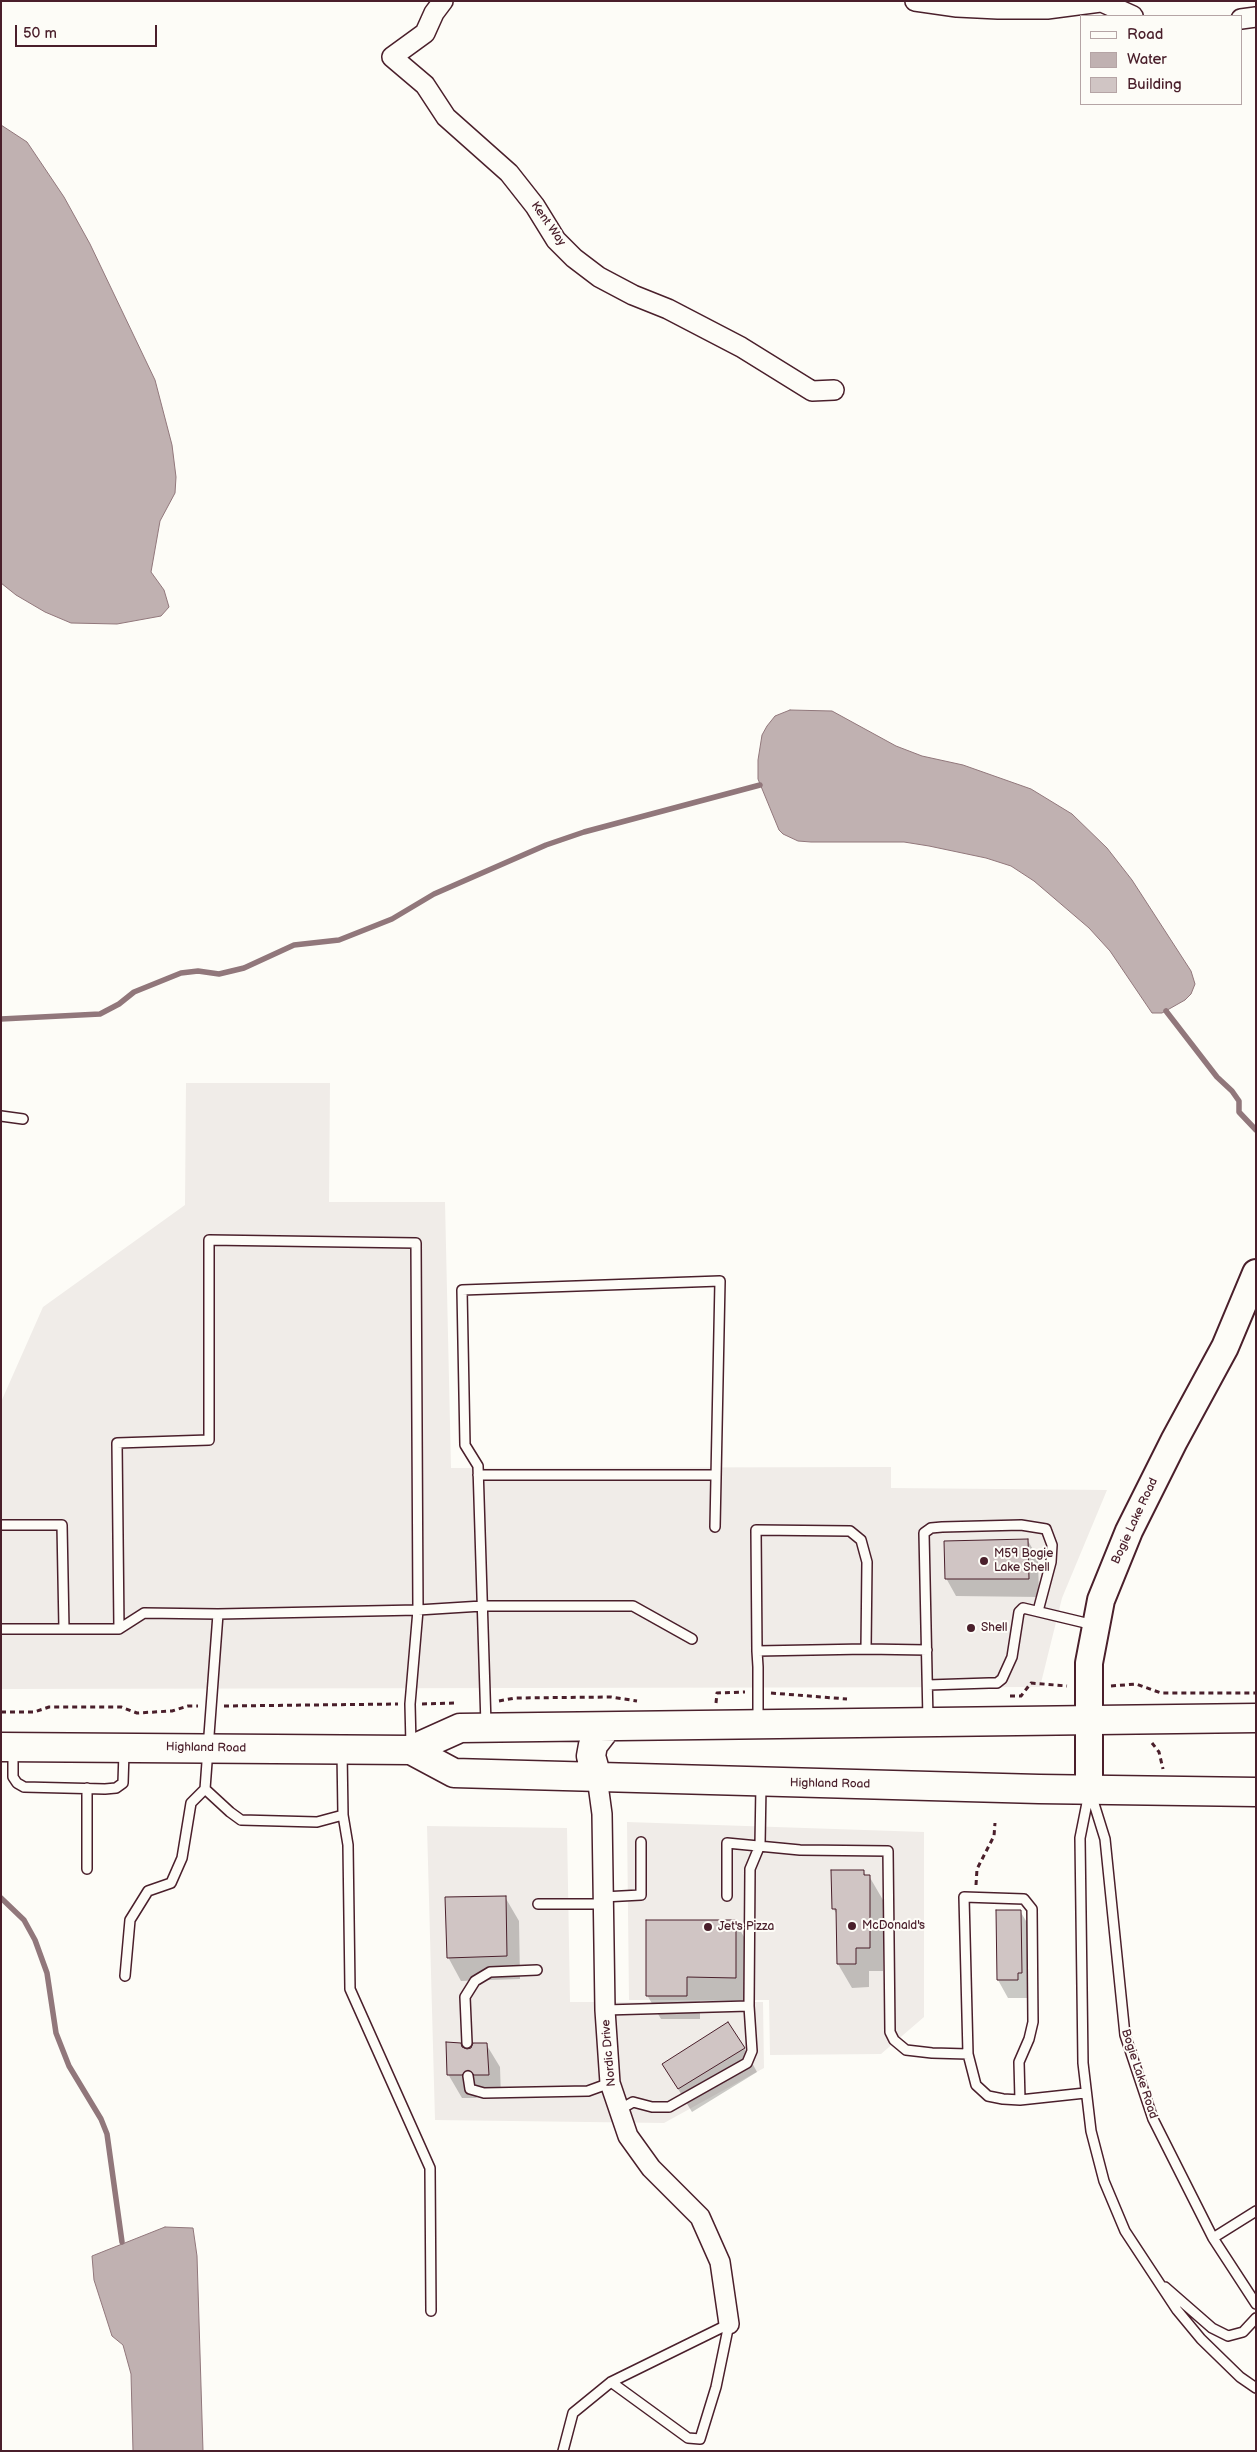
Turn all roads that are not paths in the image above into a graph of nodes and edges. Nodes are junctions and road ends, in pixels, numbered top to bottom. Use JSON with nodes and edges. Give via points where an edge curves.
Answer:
{"nodes":[{"id":1,"x":444,"y":1,"type":"edge"},
{"id":2,"x":914,"y":1,"type":"edge"},
{"id":3,"x":1105,"y":2,"type":"edge"},
{"id":4,"x":1131,"y":15,"type":"edge"},
{"id":5,"x":1256,"y":17,"type":"edge"},
{"id":6,"x":1242,"y":19,"type":"edge"},
{"id":7,"x":834,"y":390,"type":"dead end"},
{"id":8,"x":1,"y":1116,"type":"edge"},
{"id":9,"x":23,"y":1119,"type":"dead end"},
{"id":10,"x":1256,"y":1273,"type":"edge"},
{"id":11,"x":716,"y":1475,"type":"junction"},
{"id":12,"x":478,"y":1476,"type":"junction"},
{"id":13,"x":1,"y":1525,"type":"edge"},
{"id":14,"x":715,"y":1527,"type":"dead end"},
{"id":15,"x":482,"y":1606,"type":"junction"},
{"id":16,"x":418,"y":1610,"type":"junction"},
{"id":17,"x":1038,"y":1611,"type":"junction"},
{"id":18,"x":218,"y":1614,"type":"junction"},
{"id":19,"x":1095,"y":1625,"type":"junction"},
{"id":20,"x":1,"y":1629,"type":"edge"},
{"id":21,"x":64,"y":1629,"type":"junction"},
{"id":22,"x":119,"y":1629,"type":"junction"},
{"id":23,"x":692,"y":1639,"type":"dead end"},
{"id":24,"x":866,"y":1650,"type":"junction"},
{"id":25,"x":928,"y":1650,"type":"junction"},
{"id":26,"x":757,"y":1651,"type":"junction"},
{"id":27,"x":928,"y":1685,"type":"junction"},
{"id":28,"x":486,"y":1716,"type":"junction"},
{"id":29,"x":1256,"y":1718,"type":"edge"},
{"id":30,"x":1090,"y":1721,"type":"junction"},
{"id":31,"x":928,"y":1722,"type":"junction"},
{"id":32,"x":758,"y":1724,"type":"junction"},
{"id":33,"x":607,"y":1726,"type":"junction"},
{"id":34,"x":7,"y":1747,"type":"edge"},
{"id":35,"x":124,"y":1747,"type":"junction"},
{"id":36,"x":209,"y":1748,"type":"junction"},
{"id":37,"x":342,"y":1750,"type":"junction"},
{"id":38,"x":411,"y":1750,"type":"junction"},
{"id":39,"x":597,"y":1777,"type":"junction"},
{"id":40,"x":761,"y":1782,"type":"junction"},
{"id":41,"x":87,"y":1788,"type":"junction"},
{"id":42,"x":205,"y":1789,"type":"junction"},
{"id":43,"x":1089,"y":1790,"type":"junction"},
{"id":44,"x":1256,"y":1792,"type":"edge"},
{"id":45,"x":343,"y":1815,"type":"junction"},
{"id":46,"x":641,"y":1842,"type":"dead end"},
{"id":47,"x":760,"y":1845,"type":"junction"},
{"id":48,"x":87,"y":1869,"type":"dead end"},
{"id":49,"x":727,"y":1896,"type":"dead end"},
{"id":50,"x":603,"y":1900,"type":"junction"},
{"id":51,"x":538,"y":1904,"type":"dead end"},
{"id":52,"x":537,"y":1970,"type":"dead end"},
{"id":53,"x":125,"y":1976,"type":"dead end"},
{"id":54,"x":749,"y":2006,"type":"junction"},
{"id":55,"x":605,"y":2010,"type":"junction"},
{"id":56,"x":467,"y":2042,"type":"dead end"},
{"id":57,"x":968,"y":2054,"type":"junction"},
{"id":58,"x":468,"y":2076,"type":"dead end"},
{"id":59,"x":610,"y":2083,"type":"junction"},
{"id":60,"x":1085,"y":2093,"type":"junction"},
{"id":61,"x":1020,"y":2100,"type":"junction"},
{"id":62,"x":618,"y":2110,"type":"junction"},
{"id":63,"x":1256,"y":2210,"type":"edge"},
{"id":64,"x":1212,"y":2238,"type":"junction"},
{"id":65,"x":1153,"y":2277,"type":"junction"},
{"id":66,"x":1256,"y":2304,"type":"edge"},
{"id":67,"x":432,"y":2311,"type":"dead end"},
{"id":68,"x":1256,"y":2318,"type":"edge"},
{"id":69,"x":729,"y":2324,"type":"junction"},
{"id":70,"x":612,"y":2382,"type":"junction"},
{"id":71,"x":1256,"y":2388,"type":"edge"},
{"id":72,"x":563,"y":2451,"type":"edge"}],
"edges":[{"from":1,"to":7,"type":"street","name":"Kent Way","via":[[425,33],[392,57],[425,85],[446,116],[509,173],[556,240],[574,258],[600,277],[741,347],[812,391]]},
{"from":2,"to":3,"type":"street","via":[[998,9],[1047,9]]},
{"from":3,"to":4,"type":"street"},
{"from":5,"to":6,"type":"street"},
{"from":8,"to":9,"type":"lane"},
{"from":10,"to":19,"type":"main road","name":"Bogie Lake Road","via":[[1225,1347],[1129,1531],[1111,1572]]},
{"from":11,"to":12,"type":"lane"},
{"from":11,"to":12,"type":"lane","via":[[720,1281],[462,1290],[465,1445],[478,1466]]},
{"from":11,"to":14,"type":"lane"},
{"from":12,"to":15,"type":"lane"},
{"from":13,"to":21,"type":"lane","via":[[62,1524]]},
{"from":15,"to":16,"type":"lane"},
{"from":15,"to":23,"type":"lane","via":[[633,1606]]},
{"from":15,"to":28,"type":"lane"},
{"from":16,"to":18,"type":"lane"},
{"from":16,"to":22,"type":"lane","via":[[416,1243],[209,1240],[209,1440],[117,1443]]},
{"from":16,"to":38,"type":"lane","via":[[410,1704]]},
{"from":17,"to":19,"type":"lane"},
{"from":17,"to":25,"type":"lane","via":[[1051,1562],[1052,1545],[1046,1528],[1021,1525],[931,1528],[924,1533]]},
{"from":17,"to":27,"type":"lane","via":[[1023,1608],[1019,1612],[1008,1671],[997,1682]]},
{"from":18,"to":22,"type":"lane","via":[[144,1612]]},
{"from":18,"to":36,"type":"lane"},
{"from":19,"to":30,"type":"main road","name":"Bogie Lake Road","via":[[1089,1663]]},
{"from":20,"to":21,"type":"lane"},
{"from":21,"to":22,"type":"lane"},
{"from":24,"to":25,"type":"lane"},
{"from":24,"to":26,"type":"lane"},
{"from":24,"to":26,"type":"lane","via":[[867,1562],[861,1540],[850,1532],[756,1530]]},
{"from":25,"to":27,"type":"lane"},
{"from":26,"to":32,"type":"lane"},
{"from":27,"to":31,"type":"lane"},
{"from":28,"to":33,"type":"highway","name":"Highland Road"},
{"from":28,"to":38,"type":"highway","name":"Highland Road"},
{"from":29,"to":30,"type":"highway","name":"Highland Road"},
{"from":30,"to":31,"type":"highway","name":"Highland Road"},
{"from":30,"to":43,"type":"main road","name":"Bogie Lake Road"},
{"from":31,"to":32,"type":"highway","name":"Highland Road"},
{"from":32,"to":33,"type":"highway","name":"Highland Road"},
{"from":33,"to":39,"type":"highway","via":[[596,1741],[591,1756]]},
{"from":34,"to":35,"type":"highway","name":"Highland Road"},
{"from":34,"to":41,"type":"lane","via":[[17,1783]]},
{"from":35,"to":36,"type":"highway","name":"Highland Road"},
{"from":35,"to":41,"type":"lane","via":[[123,1783],[116,1788]]},
{"from":36,"to":37,"type":"highway","name":"Highland Road"},
{"from":36,"to":42,"type":"lane"},
{"from":37,"to":38,"type":"highway","name":"Highland Road"},
{"from":37,"to":45,"type":"lane"},
{"from":38,"to":39,"type":"highway","name":"Highland Road","via":[[454,1773]]},
{"from":39,"to":40,"type":"highway","name":"Highland Road"},
{"from":39,"to":50,"type":"street","name":"Nordic Drive","via":[[602,1814]]},
{"from":40,"to":43,"type":"highway","name":"Highland Road"},
{"from":40,"to":47,"type":"lane"},
{"from":41,"to":48,"type":"lane"},
{"from":42,"to":45,"type":"lane","via":[[241,1820],[317,1822]]},
{"from":42,"to":53,"type":"lane","via":[[191,1804],[182,1858],[171,1883],[148,1891],[130,1920]]},
{"from":43,"to":44,"type":"highway","name":"Highland Road"},
{"from":43,"to":60,"type":"lane","name":"Bogie Lake Road","via":[[1080,1838]]},
{"from":43,"to":64,"type":"lane","name":"Bogie Lake Road","via":[[1105,1838],[1124,2036],[1153,2119]]},
{"from":45,"to":67,"type":"lane","via":[[348,1845],[350,1989],[430,2168]]},
{"from":46,"to":50,"type":"lane","via":[[641,1895]]},
{"from":47,"to":49,"type":"lane","via":[[726,1843]]},
{"from":47,"to":54,"type":"lane","via":[[750,1869]]},
{"from":47,"to":57,"type":"lane","via":[[800,1850],[888,1851],[890,2032],[906,2050]]},
{"from":50,"to":51,"type":"lane"},
{"from":50,"to":55,"type":"street","name":"Nordic Drive"},
{"from":52,"to":56,"type":"lane","via":[[490,1972],[474,1981],[465,1997]]},
{"from":54,"to":55,"type":"lane"},
{"from":54,"to":62,"type":"lane","via":[[752,2051],[747,2063],[669,2107],[633,2102]]},
{"from":55,"to":59,"type":"street","name":"Nordic Drive"},
{"from":57,"to":61,"type":"lane","via":[[974,2080],[983,2093],[995,2098]]},
{"from":57,"to":61,"type":"lane","via":[[964,1897],[1024,1899],[1032,1909],[1033,2022],[1019,2062]]},
{"from":58,"to":59,"type":"lane","via":[[470,2088],[484,2093],[588,2091]]},
{"from":59,"to":62,"type":"street","name":"Nordic Drive"},
{"from":60,"to":61,"type":"lane"},
{"from":60,"to":65,"type":"lane","name":"Bogie Lake Road","via":[[1104,2181],[1125,2231]]},
{"from":62,"to":69,"type":"street","name":"Nordic Drive","via":[[628,2136],[651,2168],[700,2217],[720,2262]]},
{"from":63,"to":64,"type":"lane"},
{"from":64,"to":66,"type":"lane","name":"Bogie Lake Road"},
{"from":65,"to":68,"type":"lane","name":"Bogie Lake Road","via":[[1212,2328],[1228,2336],[1243,2332]]},
{"from":65,"to":71,"type":"lane","name":"Bogie Lake Road","via":[[1201,2339]]},
{"from":69,"to":70,"type":"lane"},
{"from":69,"to":70,"type":"lane","via":[[716,2387],[700,2439],[688,2438]]},
{"from":70,"to":72,"type":"lane","via":[[573,2413]]}]}
